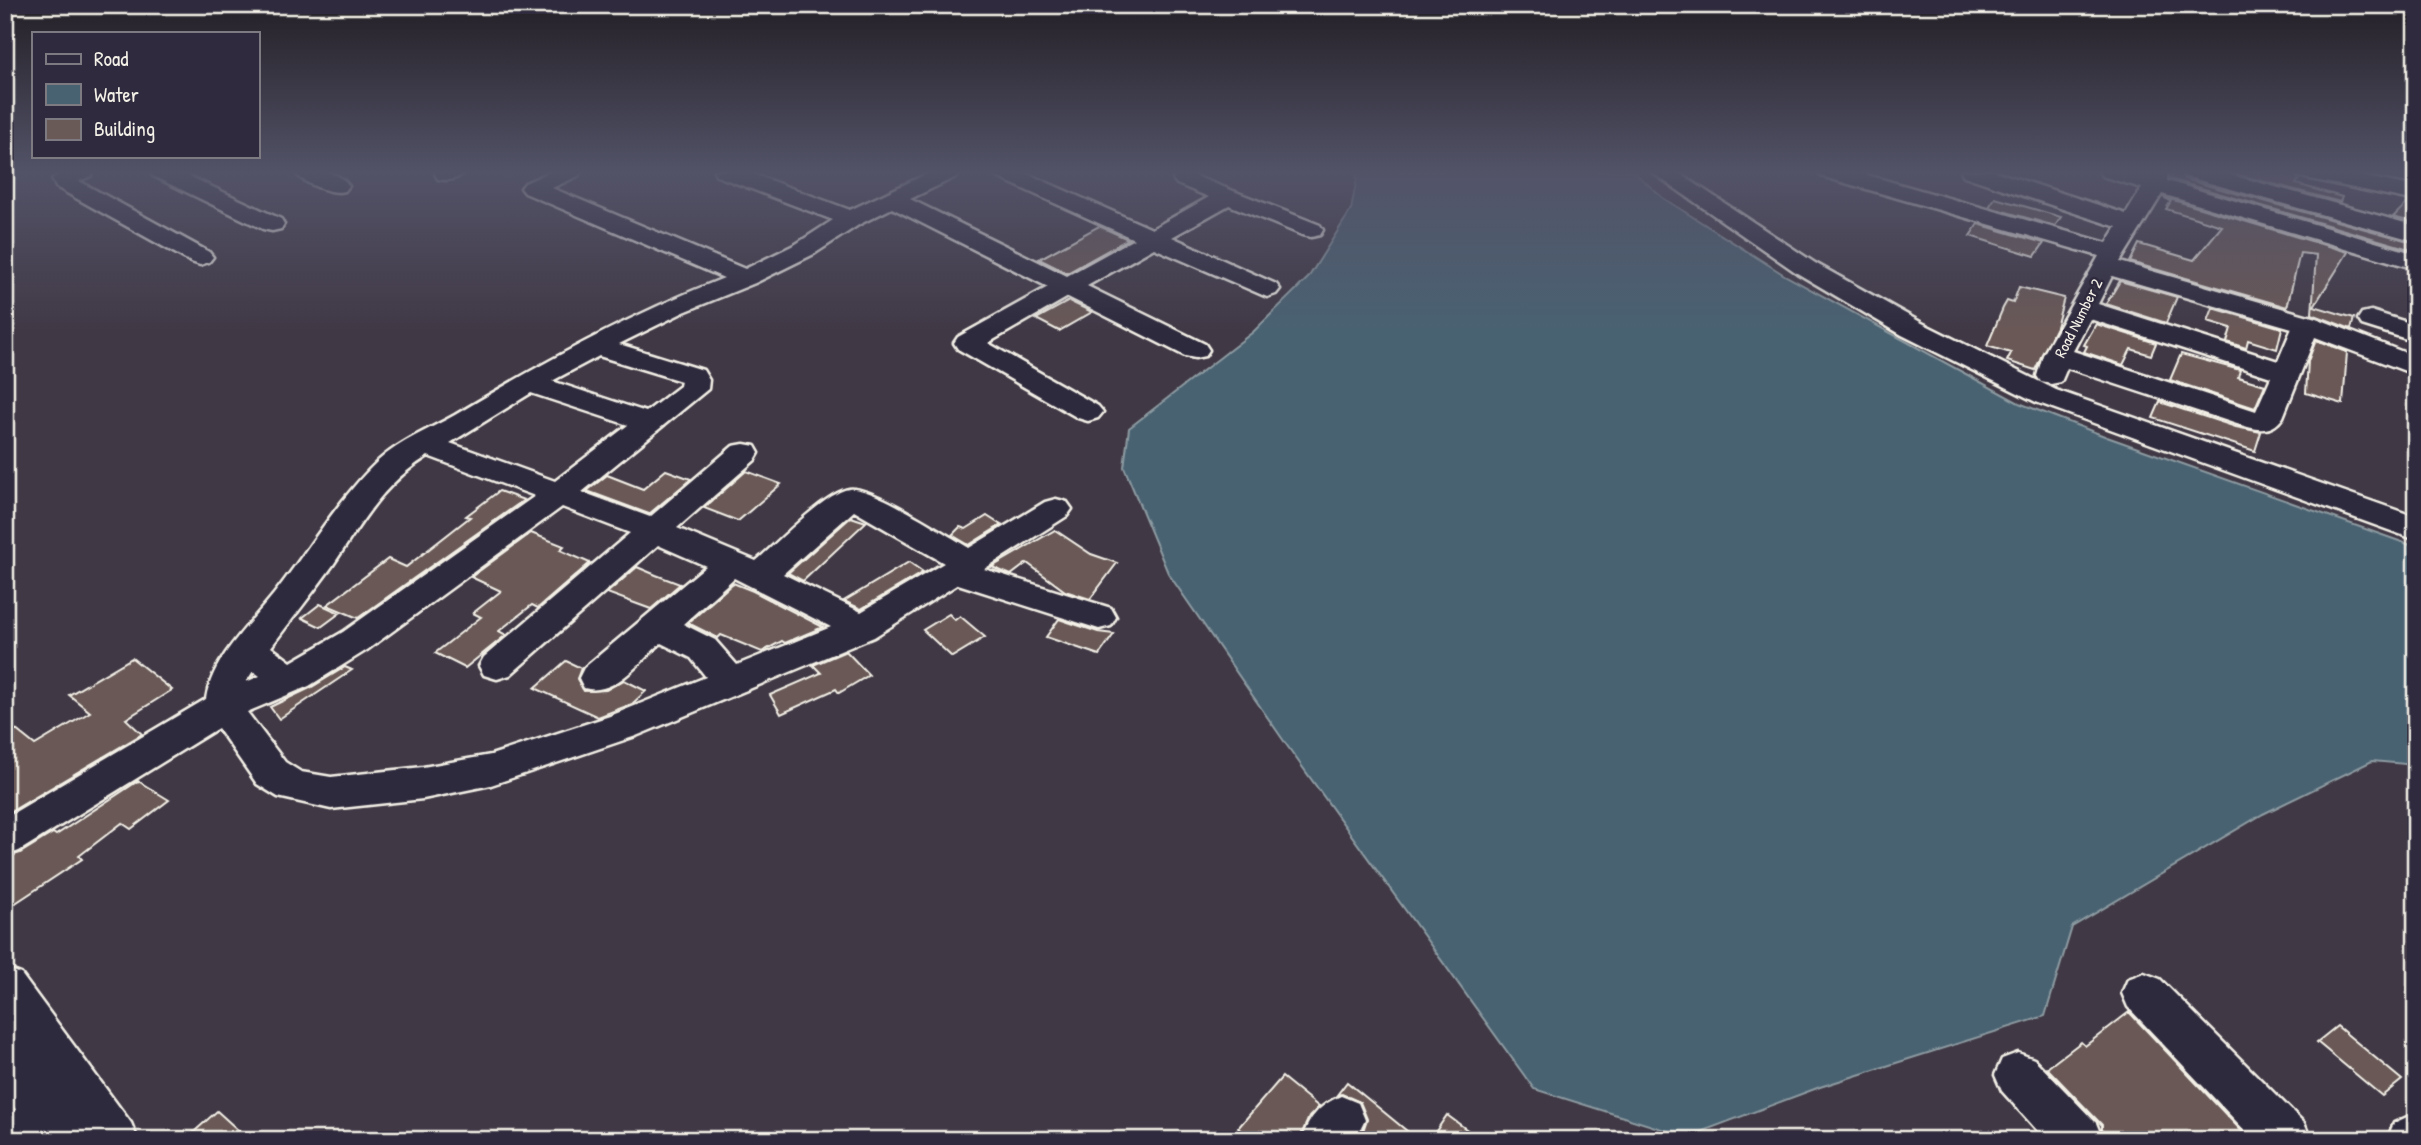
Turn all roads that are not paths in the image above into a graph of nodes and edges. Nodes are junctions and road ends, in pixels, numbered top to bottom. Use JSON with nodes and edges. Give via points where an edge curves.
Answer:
{"nodes":[{"id":1,"x":140,"y":224,"type":"edge"},
{"id":2,"x":608,"y":224,"type":"edge"},
{"id":3,"x":846,"y":224,"type":"edge"},
{"id":4,"x":909,"y":224,"type":"edge"},
{"id":5,"x":1124,"y":224,"type":"edge"},
{"id":6,"x":1178,"y":224,"type":"edge"},
{"id":7,"x":1297,"y":224,"type":"edge"},
{"id":8,"x":1738,"y":224,"type":"edge"},
{"id":9,"x":1999,"y":224,"type":"edge"},
{"id":10,"x":2128,"y":224,"type":"edge"},
{"id":11,"x":2300,"y":224,"type":"edge"},
{"id":12,"x":2382,"y":224,"type":"edge"},
{"id":13,"x":1311,"y":230,"type":"dead end"},
{"id":14,"x":2416,"y":234,"type":"edge"},
{"id":15,"x":1155,"y":238,"type":"junction"},
{"id":16,"x":200,"y":257,"type":"dead end"},
{"id":17,"x":2109,"y":259,"type":"junction"},
{"id":18,"x":2416,"y":262,"type":"edge"},
{"id":19,"x":746,"y":278,"type":"junction"},
{"id":20,"x":1068,"y":288,"type":"junction"},
{"id":21,"x":1267,"y":289,"type":"dead end"},
{"id":22,"x":2084,"y":308,"type":"junction"},
{"id":23,"x":2371,"y":319,"type":"dead end"},
{"id":24,"x":2307,"y":324,"type":"junction"},
{"id":25,"x":2416,"y":334,"type":"edge"},
{"id":26,"x":596,"y":346,"type":"junction"},
{"id":27,"x":1195,"y":350,"type":"dead end"},
{"id":28,"x":2057,"y":355,"type":"junction"},
{"id":29,"x":2416,"y":367,"type":"edge"},
{"id":30,"x":2287,"y":373,"type":"junction"},
{"id":31,"x":528,"y":383,"type":"junction"},
{"id":32,"x":2046,"y":396,"type":"junction"},
{"id":33,"x":1088,"y":412,"type":"dead end"},
{"id":34,"x":651,"y":423,"type":"junction"},
{"id":35,"x":423,"y":444,"type":"junction"},
{"id":36,"x":744,"y":453,"type":"dead end"},
{"id":37,"x":559,"y":494,"type":"junction"},
{"id":38,"x":1056,"y":509,"type":"dead end"},
{"id":39,"x":2416,"y":529,"type":"edge"},
{"id":40,"x":653,"y":531,"type":"junction"},
{"id":41,"x":963,"y":567,"type":"junction"},
{"id":42,"x":746,"y":569,"type":"junction"},
{"id":43,"x":1099,"y":617,"type":"dead end"},
{"id":44,"x":657,"y":626,"type":"junction"},
{"id":45,"x":862,"y":628,"type":"junction"},
{"id":46,"x":249,"y":650,"type":"junction"},
{"id":47,"x":497,"y":666,"type":"dead end"},
{"id":48,"x":296,"y":676,"type":"junction"},
{"id":49,"x":597,"y":678,"type":"dead end"},
{"id":50,"x":731,"y":682,"type":"junction"},
{"id":51,"x":223,"y":707,"type":"junction"},
{"id":52,"x":5,"y":839,"type":"edge"},
{"id":53,"x":5,"y":988,"type":"edge"},
{"id":54,"x":2144,"y":993,"type":"dead end"},
{"id":55,"x":5,"y":1047,"type":"edge"},
{"id":56,"x":2018,"y":1075,"type":"dead end"},
{"id":57,"x":50,"y":1123,"type":"edge"},
{"id":58,"x":2416,"y":1137,"type":"edge"},
{"id":59,"x":114,"y":1140,"type":"edge"},
{"id":60,"x":2079,"y":1140,"type":"edge"},
{"id":61,"x":2287,"y":1140,"type":"edge"},
{"id":62,"x":2411,"y":1140,"type":"edge"}],
"edges":[{"from":1,"to":16,"type":"street"},
{"from":2,"to":19,"type":"street"},
{"from":3,"to":19,"type":"street"},
{"from":4,"to":20,"type":"street"},
{"from":5,"to":15,"type":"street"},
{"from":6,"to":15,"type":"street"},
{"from":7,"to":13,"type":"street"},
{"from":8,"to":32,"type":"street","via":[[1912,329]]},
{"from":9,"to":17,"type":"street"},
{"from":10,"to":17,"type":"street","name":"Road Number 2"},
{"from":11,"to":18,"type":"street"},
{"from":12,"to":14,"type":"street"},
{"from":15,"to":20,"type":"street"},
{"from":15,"to":21,"type":"street"},
{"from":17,"to":22,"type":"street","name":"Road Number 2"},
{"from":17,"to":24,"type":"street"},
{"from":19,"to":26,"type":"street","via":[[675,306]]},
{"from":20,"to":27,"type":"street"},
{"from":20,"to":33,"type":"street","via":[[968,343]]},
{"from":22,"to":28,"type":"street","name":"Road Number 2"},
{"from":22,"to":30,"type":"street"},
{"from":23,"to":25,"type":"street"},
{"from":24,"to":29,"type":"street"},
{"from":24,"to":30,"type":"street"},
{"from":26,"to":31,"type":"street"},
{"from":26,"to":34,"type":"street","via":[[693,376],[694,389]]},
{"from":28,"to":30,"type":"street","via":[[2264,421]]},
{"from":28,"to":32,"type":"street","name":"Road Number 2"},
{"from":31,"to":34,"type":"street"},
{"from":31,"to":35,"type":"street"},
{"from":32,"to":39,"type":"street"},
{"from":34,"to":37,"type":"street"},
{"from":35,"to":37,"type":"street"},
{"from":35,"to":46,"type":"street","via":[[370,487]]},
{"from":36,"to":40,"type":"street"},
{"from":37,"to":40,"type":"street"},
{"from":37,"to":48,"type":"street","via":[[355,641]]},
{"from":38,"to":41,"type":"street"},
{"from":40,"to":42,"type":"street"},
{"from":40,"to":47,"type":"street"},
{"from":41,"to":42,"type":"street","via":[[863,502],[851,499]]},
{"from":41,"to":43,"type":"street"},
{"from":41,"to":45,"type":"street"},
{"from":42,"to":44,"type":"street"},
{"from":42,"to":45,"type":"street"},
{"from":44,"to":49,"type":"street"},
{"from":44,"to":50,"type":"street","via":[[703,649]]},
{"from":45,"to":50,"type":"street"},
{"from":46,"to":48,"type":"street","via":[[284,675]]},
{"from":46,"to":51,"type":"street","via":[[226,687]]},
{"from":48,"to":51,"type":"street"},
{"from":50,"to":51,"type":"street","via":[[623,726],[491,770],[331,793],[292,786],[271,773]]},
{"from":51,"to":52,"type":"street"},
{"from":53,"to":57,"type":"street"},
{"from":54,"to":61,"type":"street"},
{"from":55,"to":57,"type":"street"},
{"from":56,"to":60,"type":"street"},
{"from":57,"to":59,"type":"street"},
{"from":58,"to":62,"type":"street"}]}
